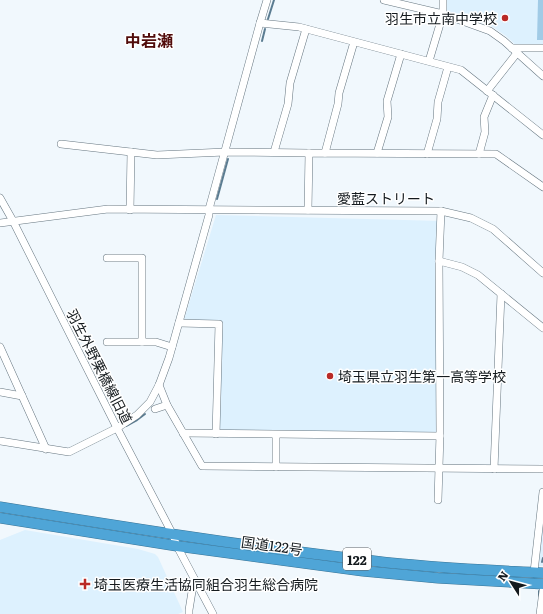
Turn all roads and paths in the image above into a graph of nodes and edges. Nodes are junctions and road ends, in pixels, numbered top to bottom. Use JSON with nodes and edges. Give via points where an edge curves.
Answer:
{"nodes":[{"id":1,"x":267,"y":0,"type":"edge"},
{"id":2,"x":384,"y":0,"type":"edge"},
{"id":3,"x":443,"y":0,"type":"edge"},
{"id":4,"x":443,"y":14,"type":"junction"},
{"id":5,"x":260,"y":23,"type":"junction"},
{"id":6,"x":306,"y":29,"type":"junction"},
{"id":7,"x":354,"y":42,"type":"junction"},
{"id":8,"x":543,"y":48,"type":"edge"},
{"id":9,"x":514,"y":50,"type":"junction"},
{"id":10,"x":401,"y":54,"type":"junction"},
{"id":11,"x":429,"y":61,"type":"junction"},
{"id":12,"x":448,"y":67,"type":"junction"},
{"id":13,"x":543,"y":76,"type":"edge"},
{"id":14,"x":490,"y":93,"type":"junction"},
{"id":15,"x":543,"y":135,"type":"edge"},
{"id":16,"x":61,"y":144,"type":"dead end"},
{"id":17,"x":131,"y":152,"type":"junction"},
{"id":18,"x":225,"y":152,"type":"junction"},
{"id":19,"x":274,"y":152,"type":"junction"},
{"id":20,"x":309,"y":153,"type":"junction"},
{"id":21,"x":325,"y":153,"type":"junction"},
{"id":22,"x":377,"y":153,"type":"junction"},
{"id":23,"x":427,"y":154,"type":"junction"},
{"id":24,"x":479,"y":154,"type":"junction"},
{"id":25,"x":543,"y":187,"type":"edge"},
{"id":26,"x":0,"y":198,"type":"edge"},
{"id":27,"x":209,"y":209,"type":"junction"},
{"id":28,"x":130,"y":210,"type":"junction"},
{"id":29,"x":308,"y":210,"type":"junction"},
{"id":30,"x":441,"y":211,"type":"junction"},
{"id":31,"x":13,"y":221,"type":"junction"},
{"id":32,"x":0,"y":223,"type":"edge"},
{"id":33,"x":107,"y":258,"type":"dead end"},
{"id":34,"x":439,"y":261,"type":"junction"},
{"id":35,"x":543,"y":273,"type":"edge"},
{"id":36,"x":501,"y":294,"type":"junction"},
{"id":37,"x":179,"y":323,"type":"junction"},
{"id":38,"x":543,"y":328,"type":"edge"},
{"id":39,"x":107,"y":342,"type":"dead end"},
{"id":40,"x":142,"y":342,"type":"junction"},
{"id":41,"x":0,"y":347,"type":"edge"},
{"id":42,"x":172,"y":347,"type":"junction"},
{"id":43,"x":159,"y":385,"type":"junction"},
{"id":44,"x":0,"y":392,"type":"edge"},
{"id":45,"x":22,"y":396,"type":"junction"},
{"id":46,"x":167,"y":405,"type":"junction"},
{"id":47,"x":155,"y":409,"type":"dead end"},
{"id":48,"x":117,"y":428,"type":"junction"},
{"id":49,"x":183,"y":433,"type":"junction"},
{"id":50,"x":216,"y":434,"type":"junction"},
{"id":51,"x":276,"y":434,"type":"junction"},
{"id":52,"x":440,"y":436,"type":"junction"},
{"id":53,"x":0,"y":441,"type":"edge"},
{"id":54,"x":46,"y":449,"type":"junction"},
{"id":55,"x":276,"y":466,"type":"junction"},
{"id":56,"x":439,"y":468,"type":"junction"},
{"id":57,"x":494,"y":469,"type":"junction"},
{"id":58,"x":543,"y":469,"type":"edge"},
{"id":59,"x":543,"y":492,"type":"edge"},
{"id":60,"x":438,"y":500,"type":"dead end"},
{"id":61,"x":0,"y":507,"type":"edge"},
{"id":62,"x":0,"y":518,"type":"edge"},
{"id":63,"x":172,"y":535,"type":"junction"},
{"id":64,"x":177,"y":546,"type":"junction"},
{"id":65,"x":538,"y":572,"type":"edge"},
{"id":66,"x":194,"y":579,"type":"junction"},
{"id":67,"x":543,"y":584,"type":"edge"},
{"id":68,"x":543,"y":591,"type":"edge"},
{"id":69,"x":543,"y":600,"type":"edge"},
{"id":70,"x":189,"y":614,"type":"edge"},
{"id":71,"x":213,"y":614,"type":"edge"},
{"id":72,"x":540,"y":614,"type":"edge"}],
"edges":[{"from":1,"to":5,"type":"street"},
{"from":2,"to":4,"type":"street"},
{"from":3,"to":4,"type":"street"},
{"from":4,"to":9,"type":"street","via":[[490,31]]},
{"from":4,"to":11,"type":"street"},
{"from":5,"to":6,"type":"street"},
{"from":5,"to":18,"type":"street"},
{"from":6,"to":7,"type":"street"},
{"from":6,"to":19,"type":"street"},
{"from":7,"to":10,"type":"street"},
{"from":7,"to":21,"type":"street"},
{"from":8,"to":9,"type":"street"},
{"from":9,"to":13,"type":"street"},
{"from":9,"to":14,"type":"street"},
{"from":10,"to":11,"type":"street"},
{"from":10,"to":22,"type":"street","via":[[387,101],[388,117]]},
{"from":11,"to":12,"type":"street"},
{"from":12,"to":14,"type":"street","via":[[461,70]]},
{"from":12,"to":23,"type":"street"},
{"from":14,"to":15,"type":"street"},
{"from":14,"to":24,"type":"street","via":[[484,117],[485,132]]},
{"from":16,"to":17,"type":"street"},
{"from":17,"to":18,"type":"street","via":[[157,155]]},
{"from":17,"to":28,"type":"street"},
{"from":18,"to":19,"type":"street"},
{"from":18,"to":27,"type":"street"},
{"from":19,"to":20,"type":"street"},
{"from":20,"to":21,"type":"street"},
{"from":20,"to":29,"type":"street"},
{"from":21,"to":22,"type":"street"},
{"from":22,"to":23,"type":"street"},
{"from":23,"to":24,"type":"street"},
{"from":24,"to":25,"type":"street","via":[[496,154]]},
{"from":26,"to":31,"type":"street","name":"羽生外野栗橋線旧道"},
{"from":27,"to":28,"type":"street","name":"愛藍ストリート"},
{"from":27,"to":29,"type":"street","name":"愛藍ストリート"},
{"from":27,"to":37,"type":"street"},
{"from":28,"to":31,"type":"street","name":"愛藍ストリート","via":[[108,209]]},
{"from":29,"to":30,"type":"street","name":"愛藍ストリート"},
{"from":30,"to":34,"type":"street"},
{"from":30,"to":35,"type":"street","name":"愛藍ストリート","via":[[471,218],[493,229]]},
{"from":31,"to":32,"type":"street","name":"愛藍ストリート"},
{"from":31,"to":48,"type":"street","name":"羽生外野栗橋線旧道"},
{"from":33,"to":40,"type":"street","via":[[142,258]]},
{"from":34,"to":36,"type":"street","via":[[478,274]]},
{"from":34,"to":52,"type":"street"},
{"from":36,"to":38,"type":"street"},
{"from":36,"to":57,"type":"street"},
{"from":37,"to":42,"type":"street"},
{"from":37,"to":50,"type":"street","via":[[219,324]]},
{"from":39,"to":40,"type":"street"},
{"from":40,"to":42,"type":"street","via":[[156,342]]},
{"from":41,"to":45,"type":"street"},
{"from":42,"to":43,"type":"street"},
{"from":43,"to":46,"type":"street"},
{"from":43,"to":48,"type":"street","via":[[150,402],[137,415]]},
{"from":44,"to":45,"type":"street"},
{"from":45,"to":54,"type":"street"},
{"from":46,"to":47,"type":"street"},
{"from":46,"to":49,"type":"street"},
{"from":48,"to":54,"type":"street","via":[[69,452]]},
{"from":48,"to":63,"type":"street","name":"羽生外野栗橋線旧道"},
{"from":49,"to":50,"type":"street"},
{"from":49,"to":55,"type":"street","via":[[202,466]]},
{"from":50,"to":51,"type":"street"},
{"from":51,"to":52,"type":"street"},
{"from":51,"to":55,"type":"street"},
{"from":52,"to":56,"type":"street"},
{"from":53,"to":54,"type":"street"},
{"from":55,"to":56,"type":"street"},
{"from":56,"to":57,"type":"street"},
{"from":56,"to":60,"type":"street"},
{"from":57,"to":58,"type":"street"},
{"from":59,"to":65,"type":"street"},
{"from":61,"to":63,"type":"highway","name":"国道122号","number":"122"},
{"from":62,"to":64,"type":"highway","name":"国道122号","number":"122"},
{"from":63,"to":64,"type":"street","name":"羽生外野栗橋線旧道"},
{"from":63,"to":65,"type":"highway","name":"国道122号","number":"122","via":[[375,562]]},
{"from":64,"to":66,"type":"street","name":"羽生外野栗橋線旧道"},
{"from":64,"to":67,"type":"highway","name":"国道122号","number":"122","via":[[363,572]]},
{"from":66,"to":70,"type":"street"},
{"from":66,"to":71,"type":"street","name":"羽生外野栗橋線旧道"},
{"from":68,"to":69,"type":"street"},
{"from":69,"to":72,"type":"street"}]}
